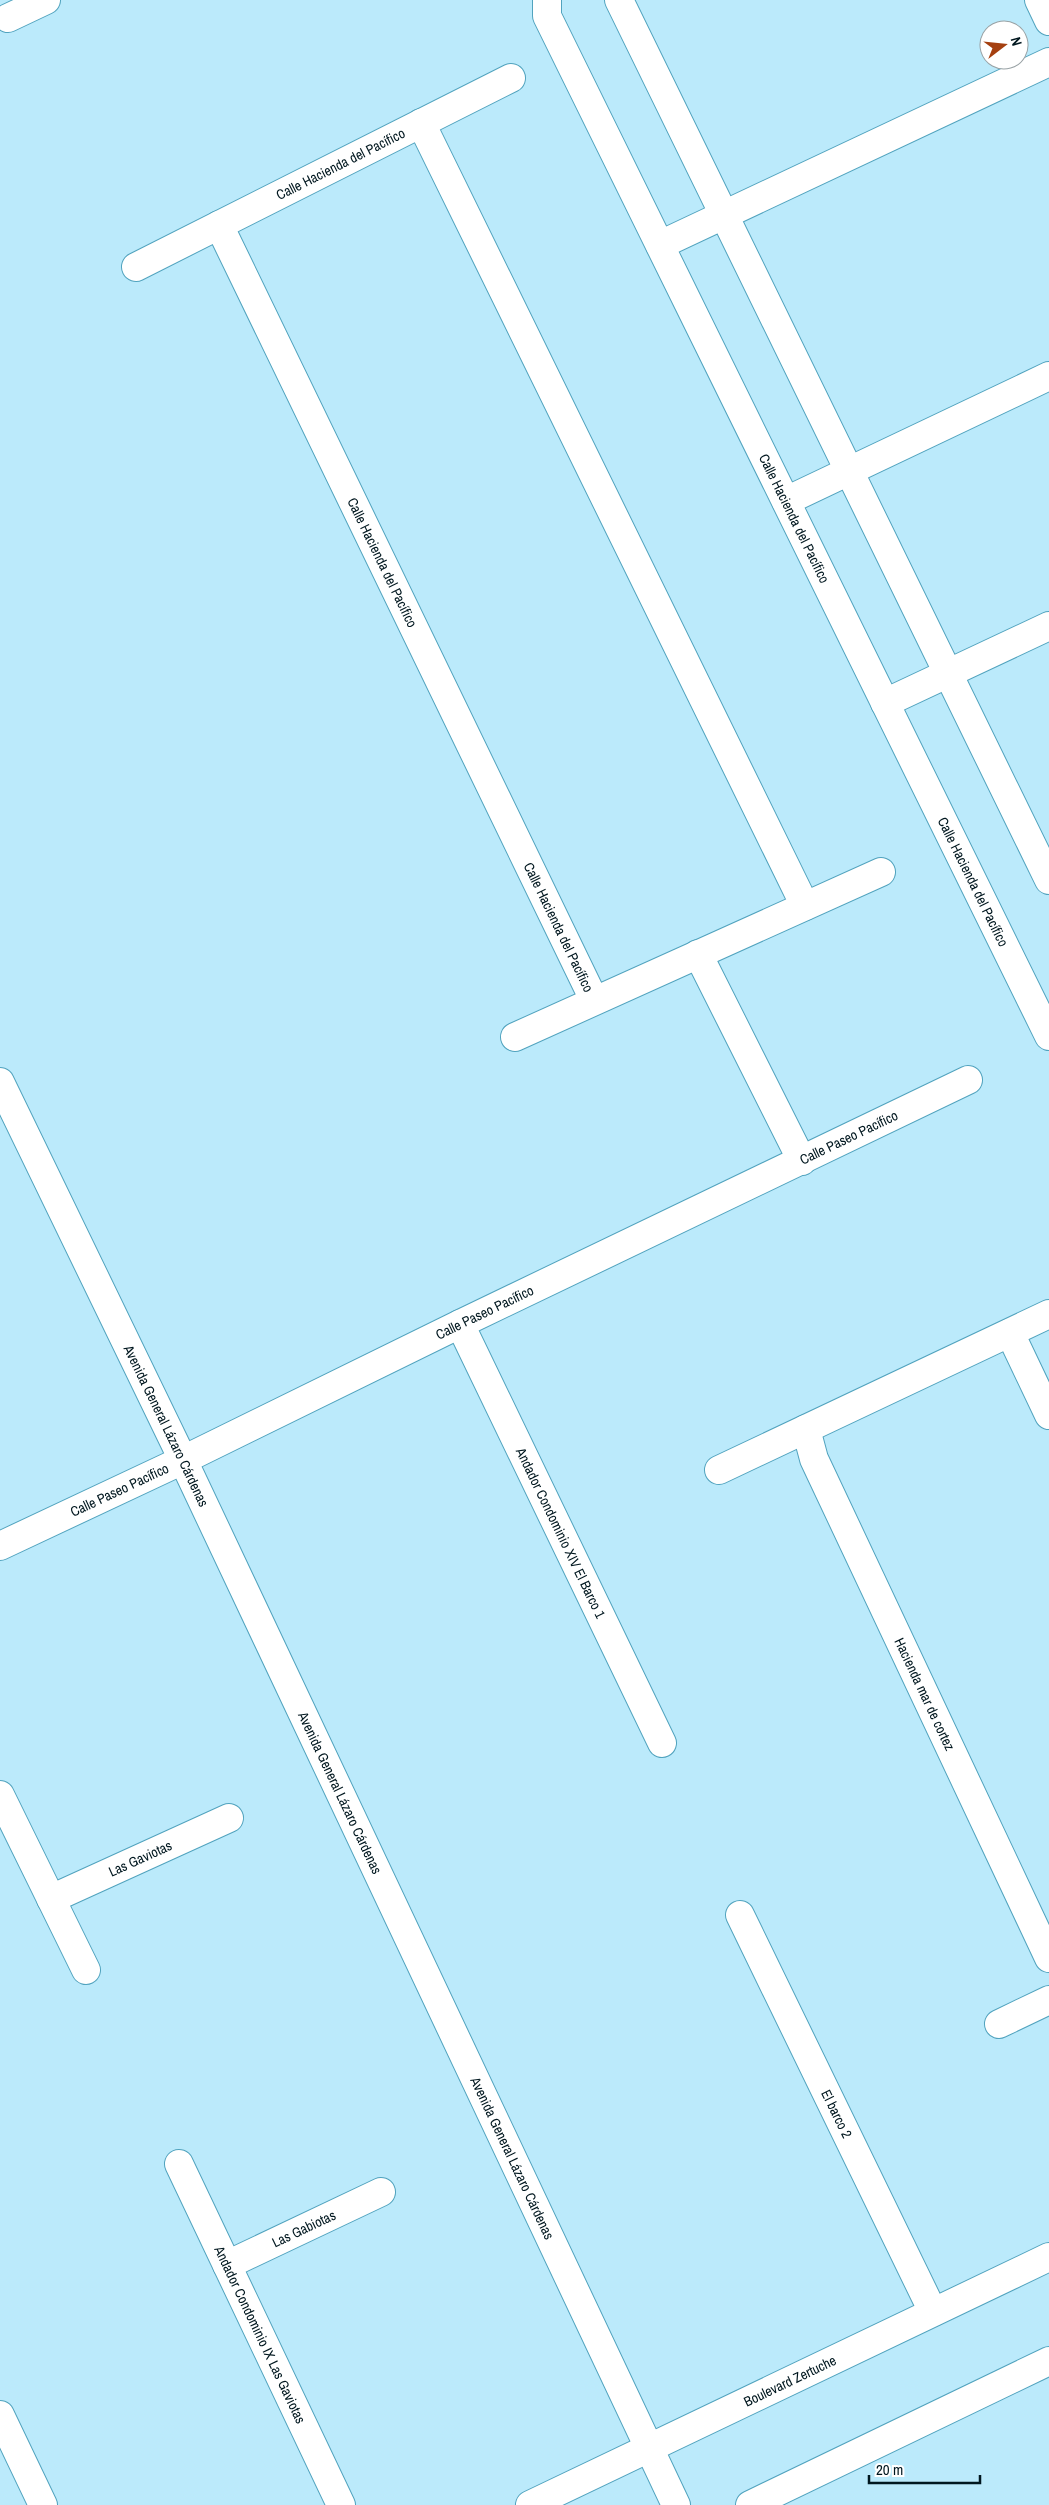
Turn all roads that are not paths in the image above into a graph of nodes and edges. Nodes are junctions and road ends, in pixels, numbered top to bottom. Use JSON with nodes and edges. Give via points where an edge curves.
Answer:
{"nodes":[{"id":1,"x":46,"y":0,"type":"edge"},
{"id":2,"x":547,"y":0,"type":"edge"},
{"id":3,"x":620,"y":0,"type":"edge"},
{"id":4,"x":1039,"y":0,"type":"edge"},
{"id":5,"x":8,"y":18,"type":"dead end"},
{"id":6,"x":1049,"y":21,"type":"edge"},
{"id":7,"x":1049,"y":62,"type":"edge"},
{"id":8,"x":511,"y":78,"type":"dead end"},
{"id":9,"x":421,"y":124,"type":"junction"},
{"id":10,"x":725,"y":215,"type":"junction"},
{"id":11,"x":220,"y":225,"type":"junction"},
{"id":12,"x":660,"y":245,"type":"junction"},
{"id":13,"x":136,"y":267,"type":"dead end"},
{"id":14,"x":1049,"y":376,"type":"edge"},
{"id":15,"x":851,"y":470,"type":"junction"},
{"id":16,"x":786,"y":501,"type":"junction"},
{"id":17,"x":1049,"y":626,"type":"edge"},
{"id":18,"x":948,"y":673,"type":"junction"},
{"id":19,"x":885,"y":703,"type":"junction"},
{"id":20,"x":881,"y":872,"type":"dead end"},
{"id":21,"x":1048,"y":874,"type":"edge"},
{"id":22,"x":805,"y":906,"type":"junction"},
{"id":23,"x":698,"y":954,"type":"junction"},
{"id":24,"x":594,"y":1000,"type":"junction"},
{"id":25,"x":1049,"y":1036,"type":"edge"},
{"id":26,"x":514,"y":1037,"type":"dead end"},
{"id":27,"x":968,"y":1080,"type":"dead end"},
{"id":28,"x":0,"y":1082,"type":"edge"},
{"id":29,"x":802,"y":1161,"type":"junction"},
{"id":30,"x":1049,"y":1314,"type":"edge"},
{"id":31,"x":460,"y":1324,"type":"junction"},
{"id":32,"x":1010,"y":1333,"type":"junction"},
{"id":33,"x":1049,"y":1415,"type":"edge"},
{"id":34,"x":806,"y":1429,"type":"junction"},
{"id":35,"x":183,"y":1460,"type":"junction"},
{"id":36,"x":719,"y":1470,"type":"dead end"},
{"id":37,"x":0,"y":1546,"type":"edge"},
{"id":38,"x":662,"y":1743,"type":"dead end"},
{"id":39,"x":0,"y":1795,"type":"edge"},
{"id":40,"x":229,"y":1818,"type":"dead end"},
{"id":41,"x":51,"y":1899,"type":"junction"},
{"id":42,"x":740,"y":1915,"type":"dead end"},
{"id":43,"x":1049,"y":1958,"type":"edge"},
{"id":44,"x":86,"y":1970,"type":"dead end"},
{"id":45,"x":1049,"y":2000,"type":"edge"},
{"id":46,"x":999,"y":2024,"type":"dead end"},
{"id":47,"x":179,"y":2164,"type":"dead end"},
{"id":48,"x":381,"y":2192,"type":"dead end"},
{"id":49,"x":1049,"y":2257,"type":"edge"},
{"id":50,"x":227,"y":2266,"type":"junction"},
{"id":51,"x":933,"y":2312,"type":"junction"},
{"id":52,"x":1049,"y":2361,"type":"edge"},
{"id":53,"x":0,"y":2415,"type":"edge"},
{"id":54,"x":649,"y":2446,"type":"junction"},
{"id":55,"x":43,"y":2505,"type":"edge"},
{"id":56,"x":341,"y":2505,"type":"edge"},
{"id":57,"x":530,"y":2505,"type":"edge"},
{"id":58,"x":676,"y":2505,"type":"edge"},
{"id":59,"x":750,"y":2505,"type":"edge"}],
"edges":[{"from":1,"to":5,"type":"street"},
{"from":2,"to":12,"type":"street","name":"Calle Hacienda del Pacífico","via":[[547,16]]},
{"from":3,"to":10,"type":"street"},
{"from":4,"to":6,"type":"street"},
{"from":7,"to":10,"type":"street"},
{"from":8,"to":9,"type":"street","name":"Calle Hacienda del Pacífico"},
{"from":9,"to":11,"type":"street","name":"Calle Hacienda del Pacífico"},
{"from":9,"to":22,"type":"street","name":"Calle Hacienda del Pacífico"},
{"from":10,"to":12,"type":"street"},
{"from":10,"to":15,"type":"street"},
{"from":11,"to":13,"type":"street"},
{"from":11,"to":24,"type":"street","name":"Calle Hacienda del Pacífico"},
{"from":12,"to":16,"type":"street","name":"Calle Hacienda del Pacífico"},
{"from":14,"to":15,"type":"street"},
{"from":15,"to":16,"type":"street"},
{"from":15,"to":18,"type":"street"},
{"from":16,"to":19,"type":"street","name":"Calle Hacienda del Pacífico"},
{"from":17,"to":18,"type":"street"},
{"from":18,"to":19,"type":"street"},
{"from":18,"to":21,"type":"street"},
{"from":19,"to":25,"type":"street","name":"Calle Hacienda del Pacífico"},
{"from":20,"to":22,"type":"street","name":"Calle Hacienda del Pacífico"},
{"from":22,"to":23,"type":"street","name":"Calle Hacienda del Pacífico"},
{"from":23,"to":24,"type":"street","name":"Calle Hacienda del Pacífico"},
{"from":23,"to":29,"type":"street"},
{"from":24,"to":26,"type":"street"},
{"from":27,"to":29,"type":"street","name":"Calle Paseo Pacífico"},
{"from":28,"to":35,"type":"street","name":"Avenida General Lázaro Cárdenas"},
{"from":29,"to":31,"type":"street","name":"Calle Paseo Pacífico"},
{"from":30,"to":32,"type":"street"},
{"from":31,"to":35,"type":"street","name":"Calle Paseo Pacífico"},
{"from":31,"to":38,"type":"street","name":"Andador Condominio XIV El Barco 1"},
{"from":32,"to":33,"type":"street"},
{"from":32,"to":34,"type":"street"},
{"from":34,"to":36,"type":"street"},
{"from":34,"to":43,"type":"street","name":"Hacienda mar de cortez","via":[[814,1460]]},
{"from":35,"to":37,"type":"street","name":"Calle Paseo Pacífico"},
{"from":35,"to":54,"type":"street","name":"Avenida General Lázaro Cárdenas"},
{"from":39,"to":41,"type":"street"},
{"from":40,"to":41,"type":"street","name":"Las Gaviotas"},
{"from":41,"to":44,"type":"street"},
{"from":42,"to":51,"type":"street","name":"El barco 2"},
{"from":45,"to":46,"type":"street"},
{"from":47,"to":50,"type":"street","name":"Andador Condominio IX Las Gaviotas"},
{"from":48,"to":50,"type":"street","name":"Las Gabiotas"},
{"from":49,"to":51,"type":"street","name":"Boulevard Zertuche"},
{"from":50,"to":56,"type":"street","name":"Andador Condominio IX Las Gaviotas"},
{"from":51,"to":54,"type":"street","name":"Boulevard Zertuche"},
{"from":52,"to":59,"type":"street"},
{"from":53,"to":55,"type":"street"},
{"from":54,"to":57,"type":"street","name":"Boulevard Zertuche"},
{"from":54,"to":58,"type":"street","name":"Avenida General Lázaro Cárdenas"}]}
